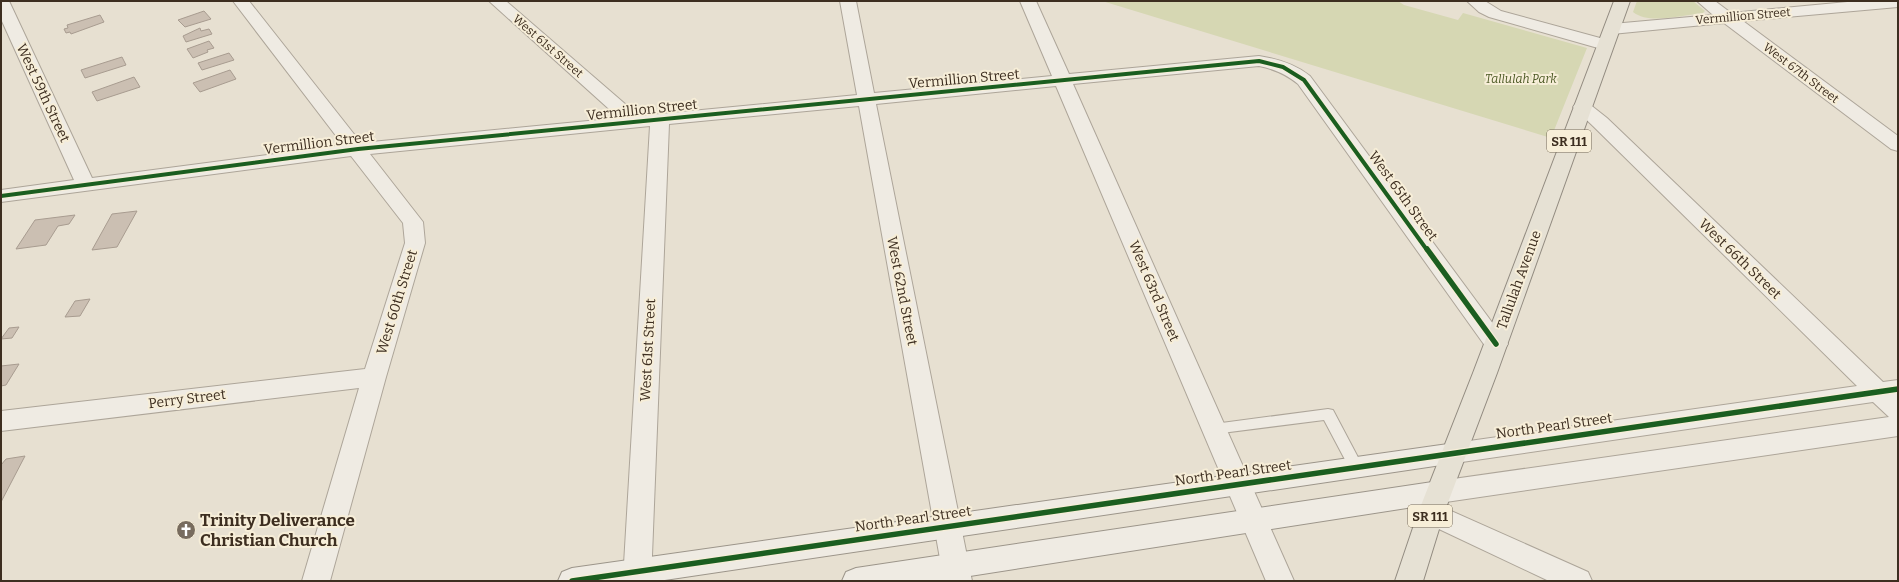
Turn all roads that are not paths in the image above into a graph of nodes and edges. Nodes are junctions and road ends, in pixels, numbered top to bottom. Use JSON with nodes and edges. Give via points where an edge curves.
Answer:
{"nodes":[{"id":1,"x":1,"y":1,"type":"edge"},
{"id":2,"x":241,"y":1,"type":"edge"},
{"id":3,"x":498,"y":1,"type":"edge"},
{"id":4,"x":848,"y":1,"type":"edge"},
{"id":5,"x":1028,"y":1,"type":"edge"},
{"id":6,"x":1475,"y":1,"type":"edge"},
{"id":7,"x":1622,"y":1,"type":"edge"},
{"id":8,"x":1705,"y":1,"type":"edge"},
{"id":9,"x":1898,"y":2,"type":"edge"},
{"id":10,"x":1727,"y":18,"type":"junction"},
{"id":11,"x":1608,"y":37,"type":"junction"},
{"id":12,"x":1286,"y":66,"type":"joint"},
{"id":13,"x":1063,"y":81,"type":"junction"},
{"id":14,"x":866,"y":100,"type":"junction"},
{"id":15,"x":1582,"y":107,"type":"junction"},
{"id":16,"x":660,"y":120,"type":"junction"},
{"id":17,"x":635,"y":122,"type":"junction"},
{"id":18,"x":1898,"y":145,"type":"edge"},
{"id":19,"x":358,"y":149,"type":"junction"},
{"id":20,"x":86,"y":185,"type":"junction"},
{"id":21,"x":1,"y":196,"type":"edge"},
{"id":22,"x":1496,"y":344,"type":"junction"},
{"id":23,"x":374,"y":377,"type":"junction"},
{"id":24,"x":1888,"y":390,"type":"edge"},
{"id":25,"x":1898,"y":411,"type":"edge"},
{"id":26,"x":1,"y":421,"type":"edge"},
{"id":27,"x":1898,"y":426,"type":"edge"},
{"id":28,"x":1214,"y":429,"type":"junction"},
{"id":29,"x":1455,"y":453,"type":"junction"},
{"id":30,"x":1356,"y":467,"type":"junction"},
{"id":31,"x":1238,"y":484,"type":"junction"},
{"id":32,"x":1435,"y":503,"type":"junction"},
{"id":33,"x":1253,"y":520,"type":"junction"},
{"id":34,"x":947,"y":526,"type":"junction"},
{"id":35,"x":956,"y":573,"type":"edge"},
{"id":36,"x":637,"y":576,"type":"edge"},
{"id":37,"x":316,"y":581,"type":"edge"},
{"id":38,"x":572,"y":581,"type":"edge"},
{"id":39,"x":856,"y":581,"type":"edge"},
{"id":40,"x":1280,"y":581,"type":"edge"},
{"id":41,"x":1409,"y":581,"type":"edge"},
{"id":42,"x":1578,"y":581,"type":"edge"}],
"edges":[{"from":1,"to":20,"type":"street","name":"West 59th Street"},
{"from":2,"to":19,"type":"street","name":"West 60th Street"},
{"from":3,"to":17,"type":"street","name":"West 61st Street"},
{"from":4,"to":14,"type":"street","name":"West 62nd Street"},
{"from":5,"to":13,"type":"street","name":"West 63rd Street"},
{"from":6,"to":11,"type":"street","via":[[1495,14]]},
{"from":7,"to":11,"type":"main road","name":"Tallulah Avenue","number":"SR 111"},
{"from":8,"to":10,"type":"street","name":"West 67th Street"},
{"from":9,"to":10,"type":"street","name":"Vermillion Street"},
{"from":10,"to":11,"type":"street","name":"Vermillion Street"},
{"from":10,"to":18,"type":"street","name":"West 67th Street"},
{"from":11,"to":15,"type":"main road","name":"Tallulah Avenue","number":"SR 111"},
{"from":12,"to":13,"type":"street","name":"Vermillion Street","via":[[1258,62]]},
{"from":12,"to":22,"type":"street","name":"West 65th Street","via":[[1304,80]]},
{"from":13,"to":14,"type":"street","name":"Vermillion Street"},
{"from":13,"to":28,"type":"street","name":"West 63rd Street"},
{"from":14,"to":16,"type":"street","name":"Vermillion Street"},
{"from":14,"to":34,"type":"street","name":"West 62nd Street"},
{"from":15,"to":22,"type":"main road","name":"Tallulah Avenue","number":"SR 111"},
{"from":15,"to":24,"type":"street","name":"West 66th Street"},
{"from":16,"to":17,"type":"street","name":"Vermillion Street"},
{"from":16,"to":36,"type":"street","name":"West 61st Street"},
{"from":17,"to":19,"type":"street","name":"Vermillion Street"},
{"from":19,"to":20,"type":"street","name":"Vermillion Street"},
{"from":19,"to":23,"type":"street","name":"West 60th Street","via":[[413,222],[415,243]]},
{"from":20,"to":21,"type":"street","name":"Vermillion Street"},
{"from":22,"to":29,"type":"main road","name":"Tallulah Avenue","number":"SR 111"},
{"from":23,"to":26,"type":"street","name":"Perry Street"},
{"from":23,"to":37,"type":"street","name":"West 60th Street"},
{"from":24,"to":25,"type":"street","name":"West 66th Street"},
{"from":24,"to":29,"type":"street","name":"North Pearl Street"},
{"from":27,"to":32,"type":"street"},
{"from":28,"to":30,"type":"lane","via":[[1328,414]]},
{"from":28,"to":31,"type":"street","name":"West 63rd Street"},
{"from":29,"to":30,"type":"street","name":"North Pearl Street"},
{"from":29,"to":32,"type":"main road","name":"Tallulah Avenue","number":"SR 111"},
{"from":30,"to":31,"type":"street","name":"North Pearl Street"},
{"from":31,"to":33,"type":"street","name":"West 63rd Street"},
{"from":31,"to":34,"type":"street","name":"North Pearl Street"},
{"from":32,"to":33,"type":"street"},
{"from":32,"to":41,"type":"main road","name":"Tallulah Avenue","number":"SR 111"},
{"from":32,"to":42,"type":"street"},
{"from":33,"to":35,"type":"street"},
{"from":33,"to":40,"type":"street","name":"West 63rd Street"},
{"from":34,"to":35,"type":"street","name":"West 62nd Street"},
{"from":34,"to":36,"type":"street","name":"North Pearl Street"},
{"from":35,"to":39,"type":"street"},
{"from":36,"to":38,"type":"street","name":"North Pearl Street"}]}
